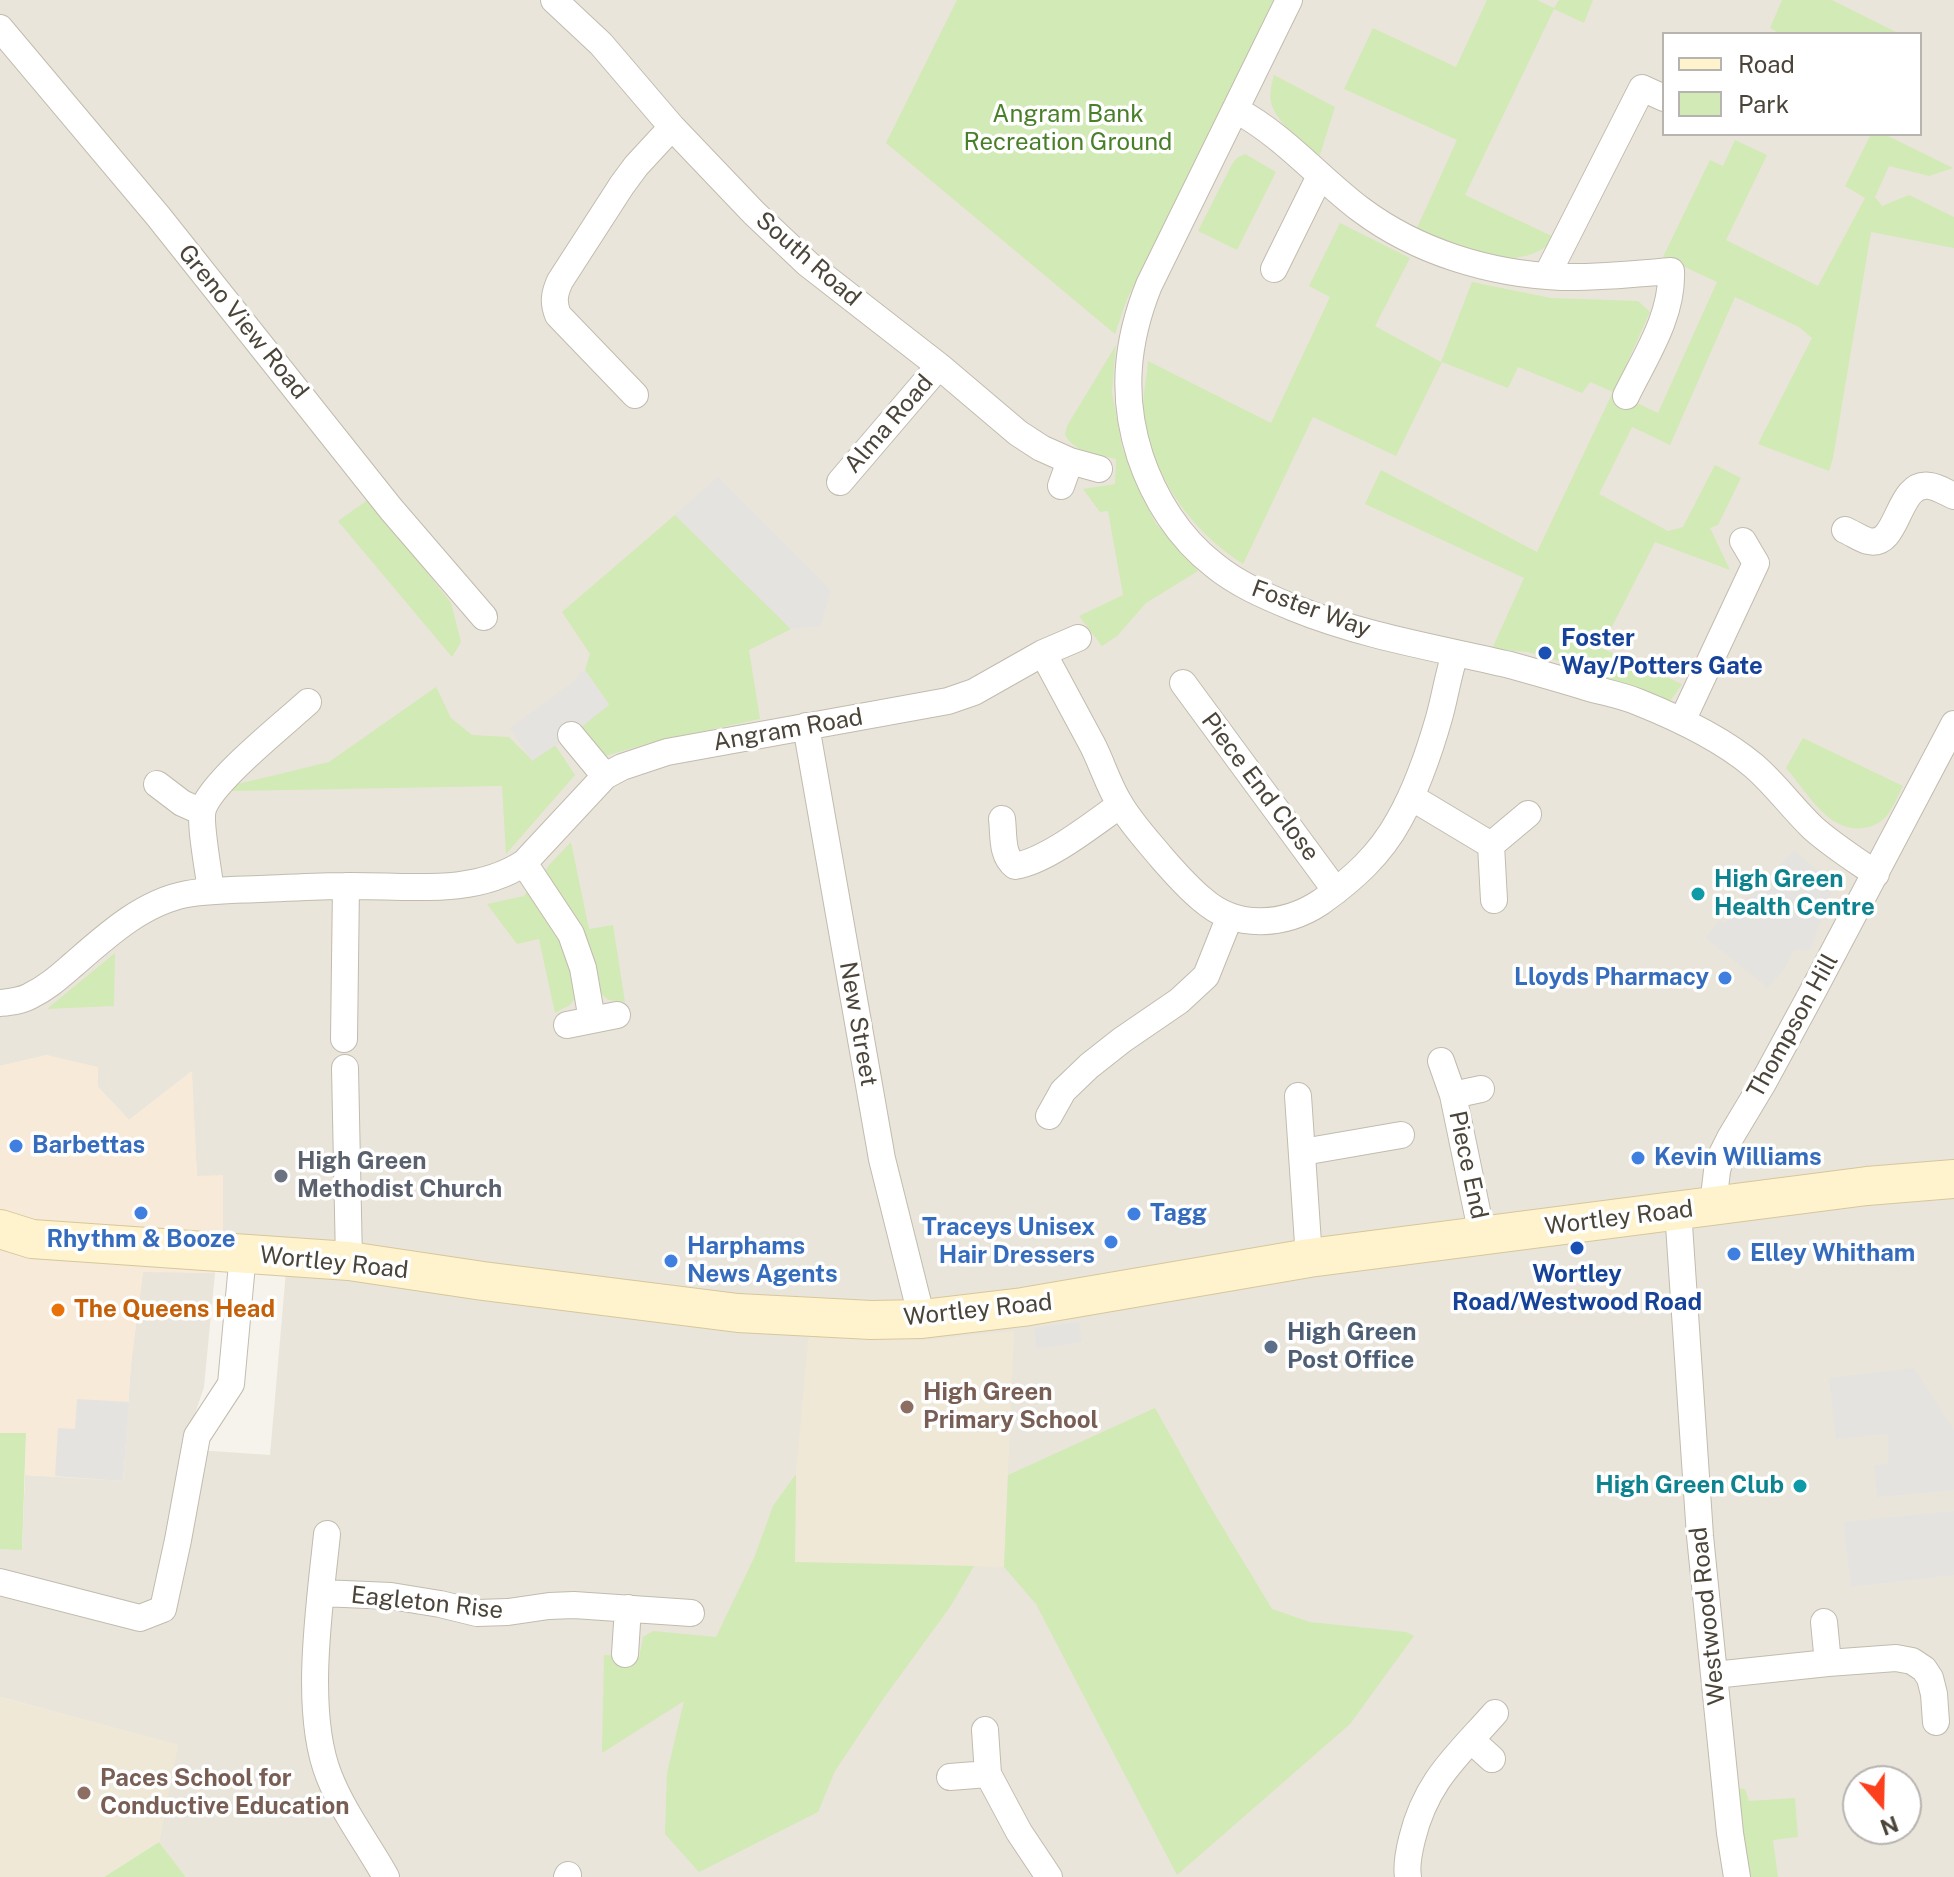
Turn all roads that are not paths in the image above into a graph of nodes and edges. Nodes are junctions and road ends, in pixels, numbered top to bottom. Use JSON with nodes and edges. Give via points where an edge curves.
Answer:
{"nodes":[{"id":1,"x":554,"y":0,"type":"edge"},
{"id":2,"x":1289,"y":0,"type":"edge"},
{"id":3,"x":0,"y":28,"type":"edge"},
{"id":4,"x":1662,"y":97,"type":"edge"},
{"id":5,"x":1236,"y":110,"type":"junction"},
{"id":6,"x":672,"y":127,"type":"junction"},
{"id":7,"x":1320,"y":176,"type":"junction"},
{"id":8,"x":1274,"y":269,"type":"dead end"},
{"id":9,"x":1547,"y":275,"type":"junction"},
{"id":10,"x":939,"y":366,"type":"junction"},
{"id":11,"x":635,"y":395,"type":"dead end"},
{"id":12,"x":1626,"y":396,"type":"dead end"},
{"id":13,"x":1070,"y":461,"type":"junction"},
{"id":14,"x":1099,"y":469,"type":"dead end"},
{"id":15,"x":840,"y":482,"type":"dead end"},
{"id":16,"x":1061,"y":486,"type":"dead end"},
{"id":17,"x":1954,"y":496,"type":"edge"},
{"id":18,"x":1845,"y":530,"type":"dead end"},
{"id":19,"x":1743,"y":541,"type":"dead end"},
{"id":20,"x":484,"y":617,"type":"dead end"},
{"id":21,"x":1078,"y":638,"type":"dead end"},
{"id":22,"x":1043,"y":653,"type":"junction"},
{"id":23,"x":1455,"y":654,"type":"junction"},
{"id":24,"x":1183,"y":683,"type":"dead end"},
{"id":25,"x":308,"y":702,"type":"dead end"},
{"id":26,"x":1682,"y":721,"type":"junction"},
{"id":27,"x":1954,"y":724,"type":"edge"},
{"id":28,"x":806,"y":726,"type":"junction"},
{"id":29,"x":571,"y":735,"type":"dead end"},
{"id":30,"x":605,"y":776,"type":"junction"},
{"id":31,"x":157,"y":784,"type":"dead end"},
{"id":32,"x":1411,"y":797,"type":"junction"},
{"id":33,"x":1120,"y":805,"type":"junction"},
{"id":34,"x":202,"y":812,"type":"junction"},
{"id":35,"x":1528,"y":814,"type":"dead end"},
{"id":36,"x":1002,"y":819,"type":"dead end"},
{"id":37,"x":1491,"y":845,"type":"junction"},
{"id":38,"x":524,"y":863,"type":"junction"},
{"id":39,"x":1876,"y":874,"type":"junction"},
{"id":40,"x":346,"y":886,"type":"junction"},
{"id":41,"x":211,"y":891,"type":"junction"},
{"id":42,"x":1336,"y":891,"type":"junction"},
{"id":43,"x":1494,"y":900,"type":"dead end"},
{"id":44,"x":1230,"y":916,"type":"junction"},
{"id":45,"x":0,"y":1003,"type":"edge"},
{"id":46,"x":592,"y":1020,"type":"dead end"},
{"id":47,"x":344,"y":1039,"type":"dead end"},
{"id":48,"x":1441,"y":1061,"type":"dead end"},
{"id":49,"x":345,"y":1068,"type":"dead end"},
{"id":50,"x":1481,"y":1089,"type":"dead end"},
{"id":51,"x":1453,"y":1095,"type":"junction"},
{"id":52,"x":1298,"y":1096,"type":"dead end"},
{"id":53,"x":1049,"y":1116,"type":"dead end"},
{"id":54,"x":1401,"y":1135,"type":"dead end"},
{"id":55,"x":1303,"y":1152,"type":"junction"},
{"id":56,"x":1954,"y":1179,"type":"edge"},
{"id":57,"x":1717,"y":1206,"type":"junction"},
{"id":58,"x":1678,"y":1210,"type":"junction"},
{"id":59,"x":0,"y":1229,"type":"edge"},
{"id":60,"x":1482,"y":1235,"type":"junction"},
{"id":61,"x":243,"y":1253,"type":"junction"},
{"id":62,"x":1309,"y":1258,"type":"junction"},
{"id":63,"x":349,"y":1261,"type":"junction"},
{"id":64,"x":922,"y":1319,"type":"junction"},
{"id":65,"x":327,"y":1534,"type":"dead end"},
{"id":66,"x":0,"y":1582,"type":"edge"},
{"id":67,"x":321,"y":1593,"type":"junction"},
{"id":68,"x":628,"y":1608,"type":"junction"},
{"id":69,"x":691,"y":1613,"type":"dead end"},
{"id":70,"x":1824,"y":1622,"type":"dead end"},
{"id":71,"x":625,"y":1654,"type":"dead end"},
{"id":72,"x":1828,"y":1663,"type":"junction"},
{"id":73,"x":1714,"y":1675,"type":"junction"},
{"id":74,"x":1495,"y":1713,"type":"dead end"},
{"id":75,"x":1936,"y":1722,"type":"dead end"},
{"id":76,"x":985,"y":1730,"type":"dead end"},
{"id":77,"x":1471,"y":1740,"type":"junction"},
{"id":78,"x":1492,"y":1759,"type":"dead end"},
{"id":79,"x":988,"y":1774,"type":"junction"},
{"id":80,"x":950,"y":1777,"type":"dead end"},
{"id":81,"x":386,"y":1877,"type":"edge"},
{"id":82,"x":1049,"y":1877,"type":"edge"},
{"id":83,"x":1408,"y":1877,"type":"edge"},
{"id":84,"x":1737,"y":1877,"type":"edge"}],
"edges":[{"from":1,"to":6,"type":"street","name":"South Road","via":[[601,44]]},
{"from":2,"to":5,"type":"street","name":"Foster Way"},
{"from":3,"to":20,"type":"street","name":"Greno View Road"},
{"from":4,"to":9,"type":"street","via":[[1642,88]]},
{"from":5,"to":7,"type":"street","via":[[1268,129]]},
{"from":5,"to":23,"type":"street","name":"Foster Way","via":[[1149,285],[1133,330],[1130,410],[1149,479],[1194,547],[1258,593],[1328,620]]},
{"from":6,"to":10,"type":"street","name":"South Road","via":[[808,264]]},
{"from":6,"to":11,"type":"street","via":[[622,185],[554,294],[558,315]]},
{"from":7,"to":8,"type":"street"},
{"from":7,"to":9,"type":"street","via":[[1410,240],[1481,266]]},
{"from":9,"to":12,"type":"street","via":[[1671,271],[1662,322]]},
{"from":10,"to":13,"type":"street","name":"South Road","via":[[1018,433]]},
{"from":10,"to":15,"type":"street","name":"Alma Road"},
{"from":13,"to":14,"type":"street","name":"South Road"},
{"from":13,"to":16,"type":"street"},
{"from":17,"to":18,"type":"street","via":[[1921,486],[1909,495],[1881,540],[1871,542]]},
{"from":19,"to":26,"type":"street","via":[[1756,563]]},
{"from":21,"to":22,"type":"street","name":"Angram Road"},
{"from":22,"to":28,"type":"street","name":"Angram Road","via":[[948,701]]},
{"from":22,"to":33,"type":"street"},
{"from":23,"to":26,"type":"street","name":"Foster Way","via":[[1636,701]]},
{"from":23,"to":32,"type":"street"},
{"from":24,"to":42,"type":"street","name":"Piece End Close"},
{"from":25,"to":34,"type":"street","via":[[210,794]]},
{"from":26,"to":39,"type":"street","name":"Foster Way","via":[[1754,765],[1814,829]]},
{"from":27,"to":39,"type":"street","name":"Thompson Hill"},
{"from":28,"to":30,"type":"street","name":"Angram Road","via":[[667,752]]},
{"from":28,"to":64,"type":"street","name":"New Street","via":[[882,1159]]},
{"from":29,"to":30,"type":"street"},
{"from":30,"to":38,"type":"street","name":"Angram Road"},
{"from":31,"to":34,"type":"street"},
{"from":32,"to":37,"type":"street"},
{"from":32,"to":42,"type":"street","via":[[1375,857]]},
{"from":33,"to":36,"type":"street","via":[[1060,846],[1015,866],[1005,854]]},
{"from":33,"to":44,"type":"street","via":[[1204,902]]},
{"from":34,"to":41,"type":"street"},
{"from":35,"to":37,"type":"street"},
{"from":37,"to":43,"type":"street"},
{"from":38,"to":40,"type":"street","name":"Angram Road","via":[[492,879],[460,885]]},
{"from":38,"to":46,"type":"street","via":[[571,934]]},
{"from":39,"to":57,"type":"street","name":"Thompson Hill","via":[[1726,1147],[1717,1171]]},
{"from":40,"to":41,"type":"street","name":"Angram Road"},
{"from":40,"to":47,"type":"street"},
{"from":41,"to":45,"type":"street","name":"Angram Road","via":[[159,902],[95,945],[46,988]]},
{"from":42,"to":44,"type":"street","via":[[1292,917],[1256,922]]},
{"from":44,"to":53,"type":"street","via":[[1206,976],[1089,1066],[1063,1091]]},
{"from":48,"to":51,"type":"street","name":"Piece End"},
{"from":49,"to":63,"type":"street"},
{"from":50,"to":51,"type":"street","name":"Piece End"},
{"from":51,"to":60,"type":"street","name":"Piece End"},
{"from":52,"to":55,"type":"street"},
{"from":54,"to":55,"type":"street"},
{"from":55,"to":62,"type":"street"},
{"from":56,"to":57,"type":"street","name":"Wortley Road"},
{"from":57,"to":58,"type":"street","name":"Wortley Road"},
{"from":58,"to":60,"type":"street","name":"Wortley Road"},
{"from":58,"to":73,"type":"street","name":"Westwood Road"},
{"from":59,"to":61,"type":"street","name":"Wortley Road","via":[[32,1239]]},
{"from":60,"to":62,"type":"street","name":"Wortley Road"},
{"from":61,"to":63,"type":"street","name":"Wortley Road"},
{"from":61,"to":66,"type":"street","via":[[231,1384],[197,1436],[163,1609],[140,1618]]},
{"from":62,"to":64,"type":"street","name":"Wortley Road"},
{"from":63,"to":64,"type":"street","name":"Wortley Road","via":[[738,1313]]},
{"from":65,"to":67,"type":"street"},
{"from":67,"to":68,"type":"street","name":"Eagleton Rise","via":[[391,1596],[477,1613],[574,1605]]},
{"from":67,"to":81,"type":"street","via":[[316,1714],[321,1748],[343,1806]]},
{"from":68,"to":69,"type":"street","name":"Eagleton Rise"},
{"from":68,"to":71,"type":"street"},
{"from":70,"to":72,"type":"street"},
{"from":72,"to":73,"type":"street"},
{"from":72,"to":75,"type":"street","via":[[1912,1661],[1930,1678]]},
{"from":73,"to":84,"type":"street","name":"Westwood Road"},
{"from":74,"to":77,"type":"street"},
{"from":76,"to":79,"type":"street"},
{"from":77,"to":78,"type":"street"},
{"from":77,"to":83,"type":"street","via":[[1428,1793],[1410,1846]]},
{"from":79,"to":80,"type":"street"},
{"from":79,"to":82,"type":"street"}]}
